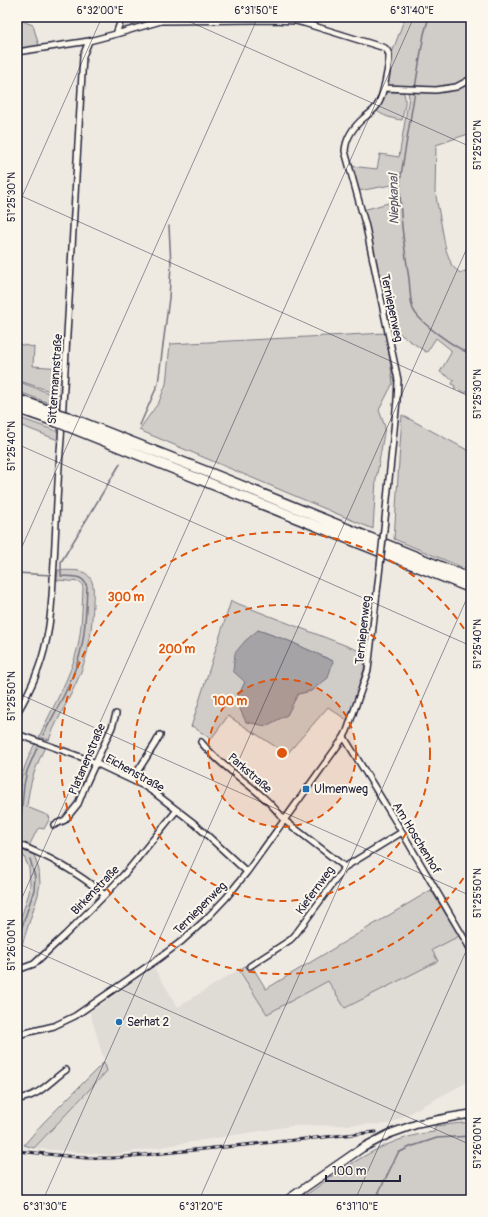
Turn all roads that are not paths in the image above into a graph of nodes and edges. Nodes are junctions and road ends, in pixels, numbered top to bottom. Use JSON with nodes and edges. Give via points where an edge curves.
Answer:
{"nodes":[{"id":1,"x":122,"y":17,"type":"edge"},
{"id":2,"x":116,"y":34,"type":"junction"},
{"id":3,"x":89,"y":41,"type":"junction"},
{"id":4,"x":17,"y":52,"type":"edge"},
{"id":5,"x":471,"y":79,"type":"edge"},
{"id":6,"x":384,"y":88,"type":"junction"},
{"id":7,"x":17,"y":398,"type":"edge"},
{"id":8,"x":17,"y":408,"type":"edge"},
{"id":9,"x":57,"y":418,"type":"junction"},
{"id":10,"x":68,"y":422,"type":"junction"},
{"id":11,"x":471,"y":579,"type":"edge"},
{"id":12,"x":471,"y":588,"type":"edge"},
{"id":13,"x":17,"y":713,"type":"edge"},
{"id":14,"x":116,"y":714,"type":"dead end"},
{"id":15,"x":17,"y":734,"type":"edge"},
{"id":16,"x":160,"y":734,"type":"dead end"},
{"id":17,"x":344,"y":737,"type":"junction"},
{"id":18,"x":201,"y":742,"type":"dead end"},
{"id":19,"x":96,"y":763,"type":"junction"},
{"id":20,"x":132,"y":780,"type":"junction"},
{"id":21,"x":177,"y":810,"type":"junction"},
{"id":22,"x":284,"y":820,"type":"junction"},
{"id":23,"x":54,"y":825,"type":"dead end"},
{"id":24,"x":402,"y":832,"type":"junction"},
{"id":25,"x":17,"y":844,"type":"edge"},
{"id":26,"x":345,"y":867,"type":"junction"},
{"id":27,"x":247,"y":872,"type":"junction"},
{"id":28,"x":105,"y":895,"type":"junction"},
{"id":29,"x":471,"y":950,"type":"edge"},
{"id":30,"x":17,"y":965,"type":"edge"},
{"id":31,"x":250,"y":966,"type":"dead end"},
{"id":32,"x":17,"y":1035,"type":"edge"},
{"id":33,"x":66,"y":1070,"type":"dead end"},
{"id":34,"x":17,"y":1099,"type":"edge"},
{"id":35,"x":471,"y":1114,"type":"edge"},
{"id":36,"x":287,"y":1200,"type":"edge"}],
"edges":[{"from":1,"to":2,"type":"street"},
{"from":2,"to":3,"type":"street","name":"Terniepenweg"},
{"from":2,"to":6,"type":"street","name":"Terniepenweg","via":[[161,21],[296,21],[385,48],[389,57]]},
{"from":3,"to":4,"type":"street","name":"Terniepenweg"},
{"from":3,"to":13,"type":"street","name":"Sittermannstraße","via":[[83,56],[51,612],[44,651],[34,679]]},
{"from":5,"to":6,"type":"street","via":[[456,87],[436,90]]},
{"from":6,"to":17,"type":"street","name":"Terniepenweg","bridge":true,"via":[[379,104],[360,121],[345,145],[366,227],[398,380],[398,400],[368,670]]},
{"from":7,"to":9,"type":"highway"},
{"from":8,"to":9,"type":"highway"},
{"from":9,"to":10,"type":"highway","bridge":true},
{"from":10,"to":11,"type":"highway","via":[[216,475]]},
{"from":10,"to":12,"type":"highway"},
{"from":14,"to":19,"type":"street","name":"Platanenstraße"},
{"from":15,"to":19,"type":"street","name":"Eichenstraße"},
{"from":16,"to":20,"type":"street"},
{"from":17,"to":22,"type":"street","name":"Terniepenweg"},
{"from":17,"to":24,"type":"street","name":"Am Hoschenhof"},
{"from":18,"to":22,"type":"street","name":"Parkstraße","via":[[209,752],[248,783]]},
{"from":19,"to":20,"type":"street","name":"Eichenstraße"},
{"from":19,"to":23,"type":"street","name":"Platanenstraße","via":[[78,804],[65,820]]},
{"from":20,"to":21,"type":"street","name":"Eichenstraße"},
{"from":21,"to":27,"type":"street","name":"Eichenstraße","via":[[196,824]]},
{"from":21,"to":28,"type":"street","name":"Birkenstraße"},
{"from":22,"to":26,"type":"street"},
{"from":22,"to":27,"type":"street","name":"Terniepenweg"},
{"from":24,"to":26,"type":"street","name":"Kiefernweg"},
{"from":24,"to":29,"type":"street","name":"Am Hoschenhof"},
{"from":25,"to":28,"type":"street","via":[[48,857]]},
{"from":26,"to":31,"type":"street","name":"Kiefernweg","via":[[295,935]]},
{"from":27,"to":32,"type":"street","name":"Terniepenweg","via":[[205,920],[158,959],[69,1019],[54,1026]]},
{"from":28,"to":30,"type":"street","name":"Birkenstraße","via":[[34,964],[23,968]]},
{"from":33,"to":34,"type":"street","via":[[44,1089],[31,1096]]},
{"from":35,"to":36,"type":"main road","via":[[417,1124],[389,1134],[362,1148]]}]}
